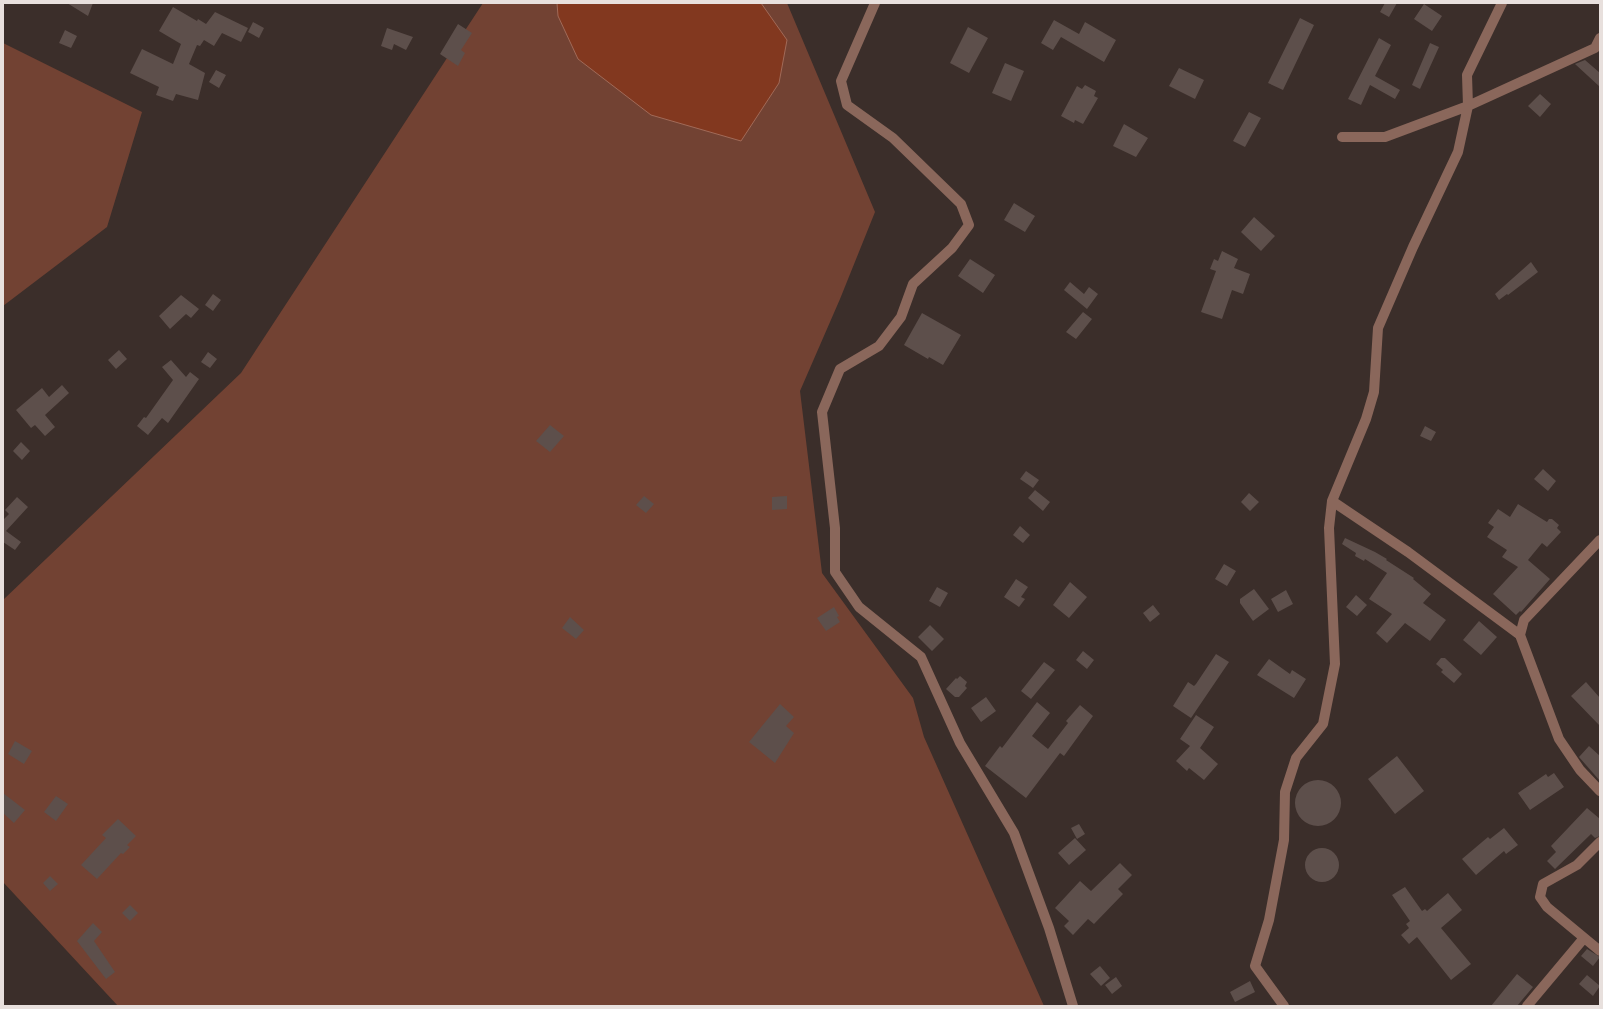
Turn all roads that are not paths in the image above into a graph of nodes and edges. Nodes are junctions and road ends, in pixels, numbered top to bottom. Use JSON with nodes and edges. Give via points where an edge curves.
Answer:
{"nodes":[{"id":1,"x":875,"y":3,"type":"edge"},
{"id":2,"x":1502,"y":3,"type":"edge"},
{"id":3,"x":1600,"y":38,"type":"edge"},
{"id":4,"x":1468,"y":106,"type":"junction"},
{"id":5,"x":1342,"y":137,"type":"dead end"},
{"id":6,"x":1332,"y":502,"type":"junction"},
{"id":7,"x":1600,"y":540,"type":"edge"},
{"id":8,"x":1520,"y":635,"type":"junction"},
{"id":9,"x":1600,"y":790,"type":"edge"},
{"id":10,"x":1600,"y":842,"type":"edge"},
{"id":11,"x":1584,"y":938,"type":"junction"},
{"id":12,"x":1600,"y":951,"type":"edge"},
{"id":13,"x":1073,"y":1006,"type":"edge"},
{"id":14,"x":1284,"y":1006,"type":"edge"},
{"id":15,"x":1527,"y":1006,"type":"edge"}],
"edges":[{"from":1,"to":13,"type":"street","via":[[841,81],[846,106],[893,138],[961,204],[969,225],[952,248],[913,284],[901,317],[880,346],[840,369],[822,412],[836,528],[835,572],[859,607],[921,657],[960,743],[1014,833],[1049,928]]},
{"from":2,"to":4,"type":"street","via":[[1467,75]]},
{"from":3,"to":4,"type":"street","via":[[1595,48]]},
{"from":4,"to":5,"type":"street","via":[[1385,136]]},
{"from":4,"to":6,"type":"street","via":[[1458,152],[1378,328],[1374,392],[1366,419]]},
{"from":6,"to":8,"type":"street","via":[[1408,552]]},
{"from":6,"to":14,"type":"street","via":[[1330,528],[1335,664],[1323,724],[1296,758],[1285,792],[1284,840],[1268,920],[1255,966]]},
{"from":7,"to":8,"type":"street","via":[[1524,620]]},
{"from":8,"to":9,"type":"street","via":[[1559,739],[1580,770]]},
{"from":10,"to":11,"type":"street","via":[[1577,865],[1544,884],[1540,897],[1547,907]]},
{"from":11,"to":12,"type":"street"},
{"from":11,"to":15,"type":"street"}]}
